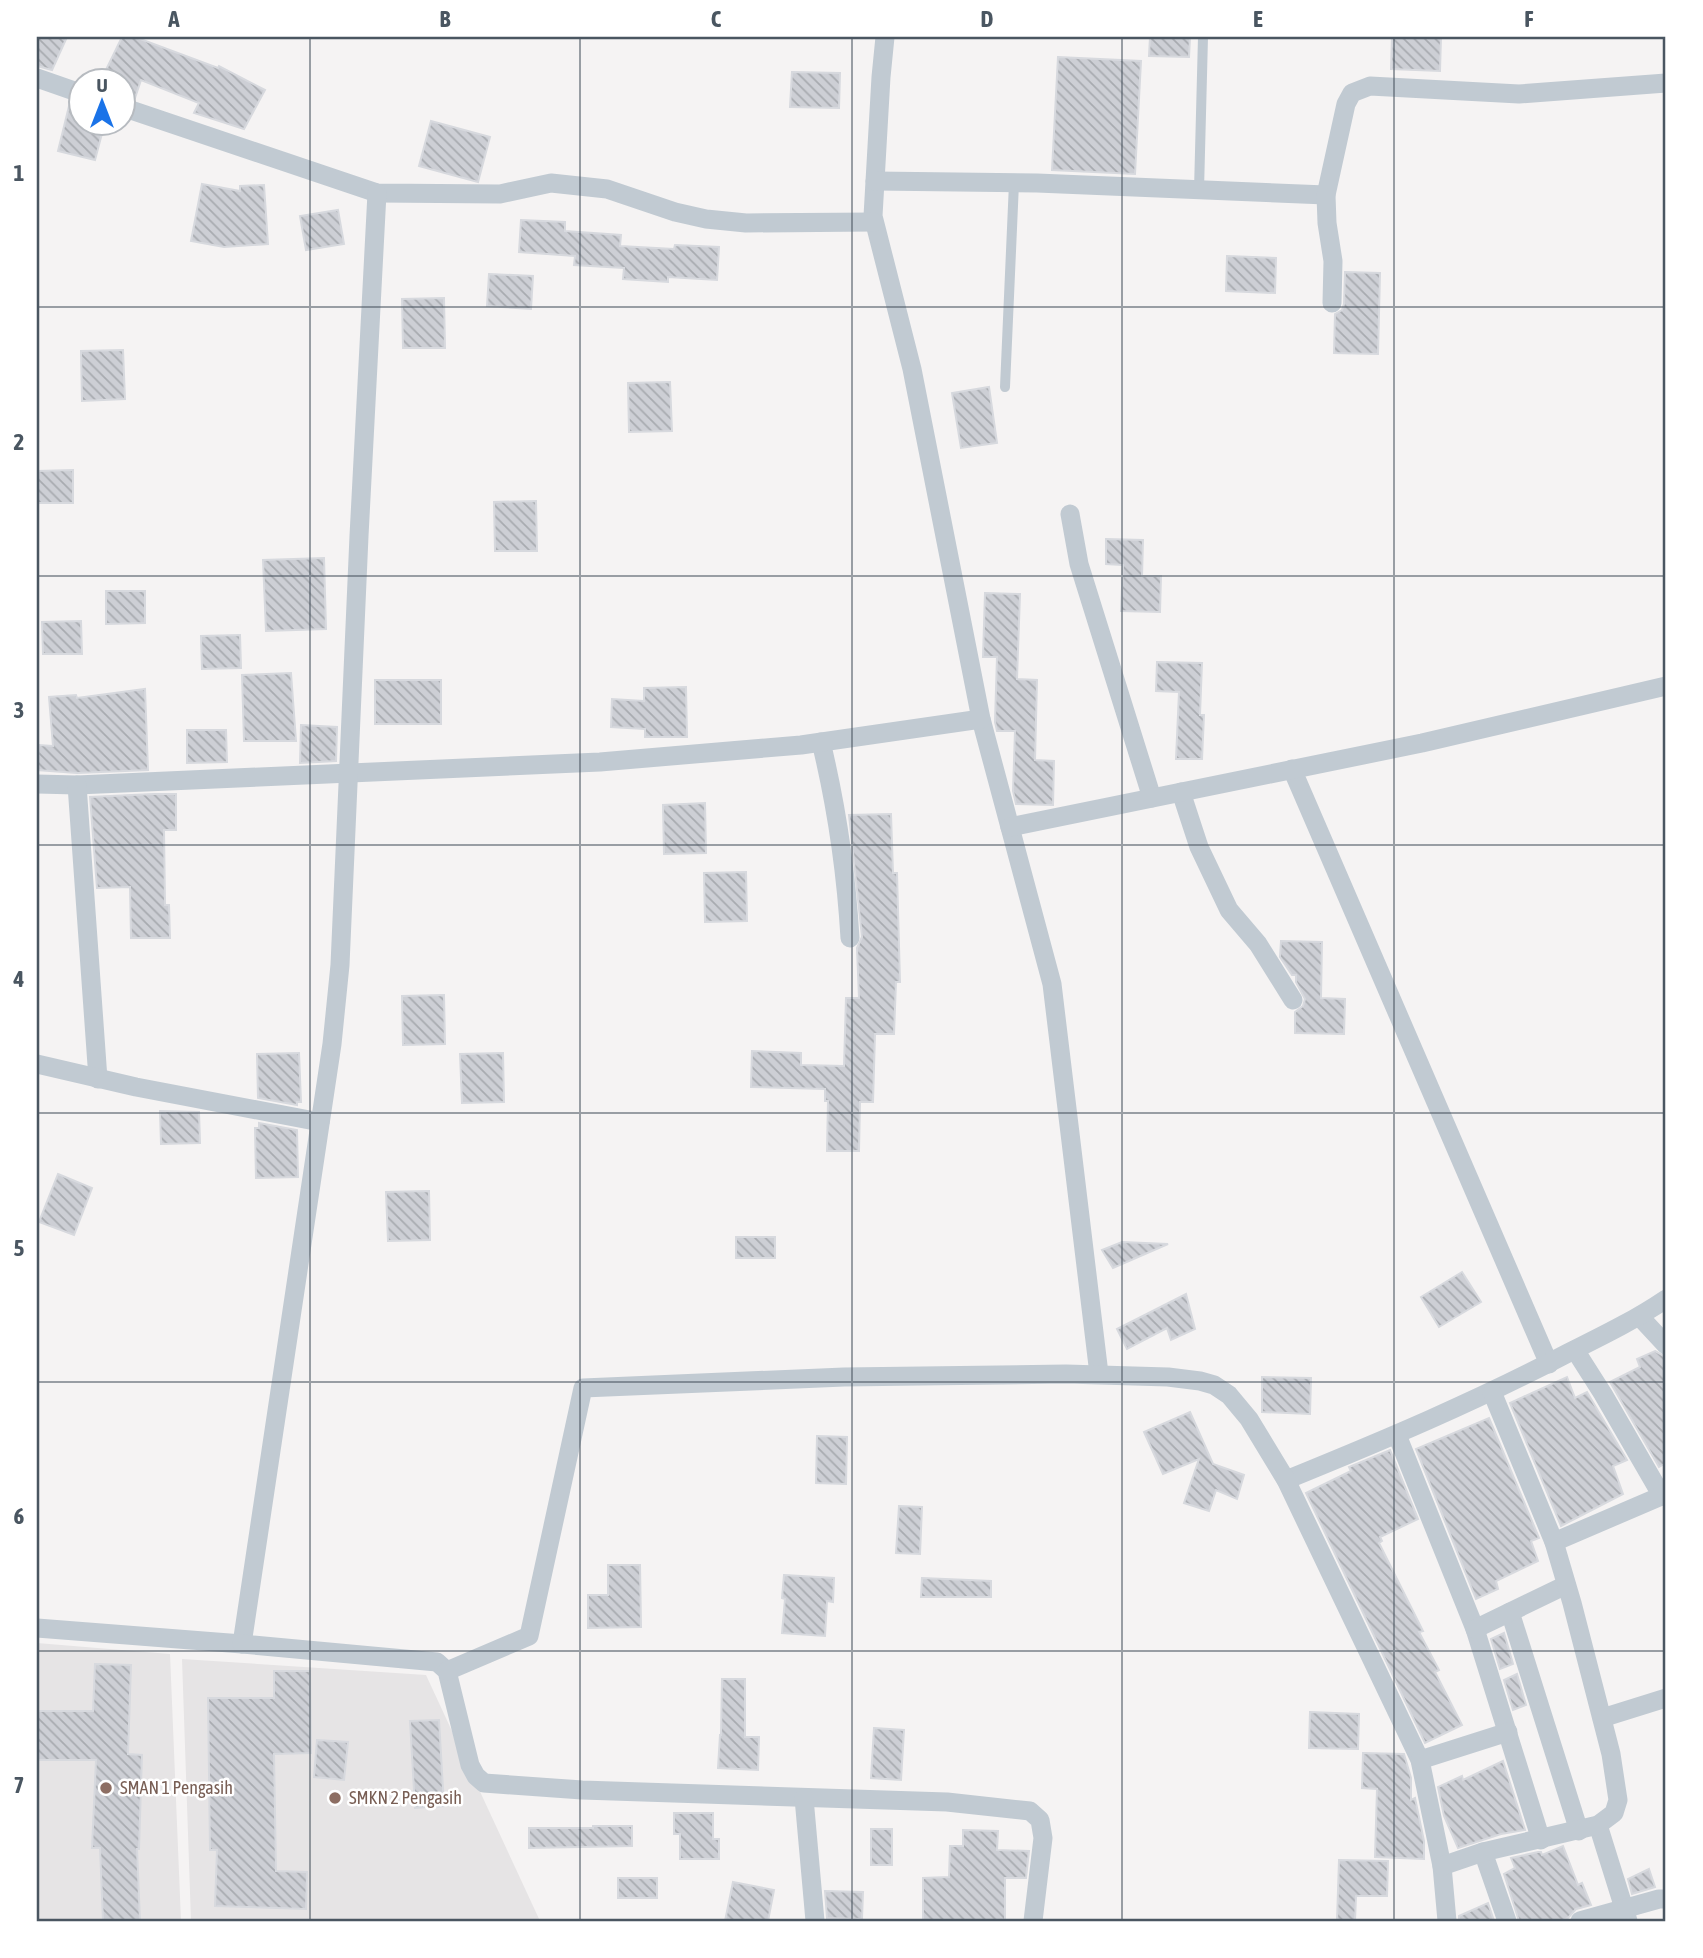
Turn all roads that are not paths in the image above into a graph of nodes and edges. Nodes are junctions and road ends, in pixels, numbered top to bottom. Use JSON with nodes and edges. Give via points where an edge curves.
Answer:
{"nodes":[{"id":1,"x":885,"y":37,"type":"edge"},
{"id":2,"x":1203,"y":37,"type":"edge"},
{"id":3,"x":37,"y":78,"type":"edge"},
{"id":4,"x":1666,"y":83,"type":"edge"},
{"id":5,"x":66,"y":88,"type":"edge"},
{"id":6,"x":136,"y":112,"type":"edge"},
{"id":7,"x":875,"y":181,"type":"junction"},
{"id":8,"x":1014,"y":183,"type":"junction"},
{"id":9,"x":1199,"y":190,"type":"junction"},
{"id":10,"x":377,"y":193,"type":"junction"},
{"id":11,"x":1326,"y":195,"type":"junction"},
{"id":12,"x":874,"y":222,"type":"junction"},
{"id":13,"x":1332,"y":303,"type":"dead end"},
{"id":14,"x":1006,"y":387,"type":"dead end"},
{"id":15,"x":1070,"y":514,"type":"dead end"},
{"id":16,"x":1666,"y":687,"type":"edge"},
{"id":17,"x":981,"y":719,"type":"junction"},
{"id":18,"x":821,"y":742,"type":"junction"},
{"id":19,"x":1292,"y":769,"type":"junction"},
{"id":20,"x":348,"y":773,"type":"junction"},
{"id":21,"x":37,"y":784,"type":"edge"},
{"id":22,"x":77,"y":785,"type":"junction"},
{"id":23,"x":1181,"y":792,"type":"junction"},
{"id":24,"x":1152,"y":798,"type":"junction"},
{"id":25,"x":1010,"y":827,"type":"junction"},
{"id":26,"x":850,"y":938,"type":"dead end"},
{"id":27,"x":1293,"y":1000,"type":"dead end"},
{"id":28,"x":37,"y":1064,"type":"edge"},
{"id":29,"x":98,"y":1079,"type":"junction"},
{"id":30,"x":320,"y":1122,"type":"junction"},
{"id":31,"x":1666,"y":1299,"type":"edge"},
{"id":32,"x":1640,"y":1317,"type":"junction"},
{"id":33,"x":1666,"y":1345,"type":"edge"},
{"id":34,"x":1575,"y":1350,"type":"junction"},
{"id":35,"x":1549,"y":1364,"type":"junction"},
{"id":36,"x":1099,"y":1374,"type":"junction"},
{"id":37,"x":1492,"y":1392,"type":"junction"},
{"id":38,"x":1397,"y":1436,"type":"junction"},
{"id":39,"x":1286,"y":1480,"type":"junction"},
{"id":40,"x":1664,"y":1495,"type":"edge"},
{"id":41,"x":1554,"y":1542,"type":"junction"},
{"id":42,"x":1566,"y":1585,"type":"junction"},
{"id":43,"x":1510,"y":1612,"type":"junction"},
{"id":44,"x":37,"y":1628,"type":"edge"},
{"id":45,"x":1475,"y":1629,"type":"junction"},
{"id":46,"x":242,"y":1644,"type":"junction"},
{"id":47,"x":447,"y":1671,"type":"junction"},
{"id":48,"x":1666,"y":1698,"type":"edge"},
{"id":49,"x":1602,"y":1718,"type":"junction"},
{"id":50,"x":1508,"y":1732,"type":"junction"},
{"id":51,"x":1420,"y":1760,"type":"junction"},
{"id":52,"x":804,"y":1798,"type":"junction"},
{"id":53,"x":1589,"y":1828,"type":"junction"},
{"id":54,"x":1541,"y":1840,"type":"junction"},
{"id":55,"x":1483,"y":1852,"type":"junction"},
{"id":56,"x":1442,"y":1866,"type":"junction"},
{"id":57,"x":1666,"y":1899,"type":"edge"},
{"id":58,"x":1626,"y":1915,"type":"edge"},
{"id":59,"x":815,"y":1921,"type":"edge"},
{"id":60,"x":1033,"y":1921,"type":"edge"},
{"id":61,"x":1447,"y":1921,"type":"edge"},
{"id":62,"x":1507,"y":1921,"type":"edge"},
{"id":63,"x":1580,"y":1921,"type":"edge"}],
"edges":[{"from":1,"to":7,"type":"street"},
{"from":2,"to":9,"type":"lane"},
{"from":3,"to":5,"type":"street"},
{"from":4,"to":11,"type":"street","via":[[1520,94],[1370,86],[1352,93],[1346,104]]},
{"from":6,"to":10,"type":"street"},
{"from":7,"to":8,"type":"street"},
{"from":7,"to":12,"type":"street"},
{"from":8,"to":9,"type":"street"},
{"from":8,"to":14,"type":"lane"},
{"from":9,"to":11,"type":"street"},
{"from":10,"to":12,"type":"street","via":[[500,194],[551,183],[607,189],[706,219]]},
{"from":10,"to":20,"type":"street"},
{"from":11,"to":13,"type":"street"},
{"from":12,"to":17,"type":"street","via":[[912,369]]},
{"from":15,"to":24,"type":"street","via":[[1079,564]]},
{"from":16,"to":19,"type":"street"},
{"from":17,"to":18,"type":"street"},
{"from":17,"to":25,"type":"street"},
{"from":18,"to":20,"type":"street","via":[[600,762]]},
{"from":18,"to":26,"type":"street","via":[[847,879]]},
{"from":19,"to":23,"type":"street"},
{"from":19,"to":35,"type":"street"},
{"from":20,"to":22,"type":"street"},
{"from":20,"to":30,"type":"street","via":[[340,965]]},
{"from":21,"to":22,"type":"street"},
{"from":22,"to":29,"type":"street"},
{"from":23,"to":24,"type":"street"},
{"from":23,"to":27,"type":"street","via":[[1228,910],[1258,944]]},
{"from":24,"to":25,"type":"street"},
{"from":25,"to":36,"type":"street","via":[[1052,984]]},
{"from":28,"to":29,"type":"street"},
{"from":29,"to":30,"type":"street"},
{"from":30,"to":46,"type":"street"},
{"from":31,"to":32,"type":"street"},
{"from":32,"to":33,"type":"street"},
{"from":32,"to":34,"type":"street"},
{"from":34,"to":35,"type":"street"},
{"from":34,"to":40,"type":"street"},
{"from":35,"to":37,"type":"street"},
{"from":36,"to":39,"type":"street","via":[[1168,1377],[1214,1385],[1249,1419]]},
{"from":36,"to":47,"type":"street","via":[[844,1377],[583,1388],[529,1636]]},
{"from":37,"to":38,"type":"street"},
{"from":37,"to":41,"type":"street"},
{"from":38,"to":39,"type":"street"},
{"from":38,"to":45,"type":"street"},
{"from":39,"to":51,"type":"street"},
{"from":40,"to":41,"type":"street"},
{"from":41,"to":42,"type":"street"},
{"from":42,"to":43,"type":"street"},
{"from":42,"to":49,"type":"street"},
{"from":43,"to":45,"type":"street"},
{"from":43,"to":53,"type":"street"},
{"from":44,"to":46,"type":"street"},
{"from":45,"to":50,"type":"street"},
{"from":46,"to":47,"type":"street","via":[[437,1662]]},
{"from":47,"to":52,"type":"street","via":[[470,1765],[484,1783]]},
{"from":48,"to":49,"type":"street"},
{"from":49,"to":53,"type":"street","via":[[1618,1800],[1614,1813]]},
{"from":50,"to":51,"type":"street"},
{"from":50,"to":54,"type":"street"},
{"from":51,"to":56,"type":"street"},
{"from":52,"to":59,"type":"street"},
{"from":52,"to":60,"type":"street","via":[[947,1802],[1030,1811],[1040,1820],[1043,1838]]},
{"from":53,"to":54,"type":"street"},
{"from":53,"to":58,"type":"street"},
{"from":54,"to":55,"type":"street"},
{"from":55,"to":56,"type":"street"},
{"from":55,"to":62,"type":"street"},
{"from":56,"to":61,"type":"street"},
{"from":57,"to":58,"type":"street"},
{"from":58,"to":63,"type":"street"}]}
